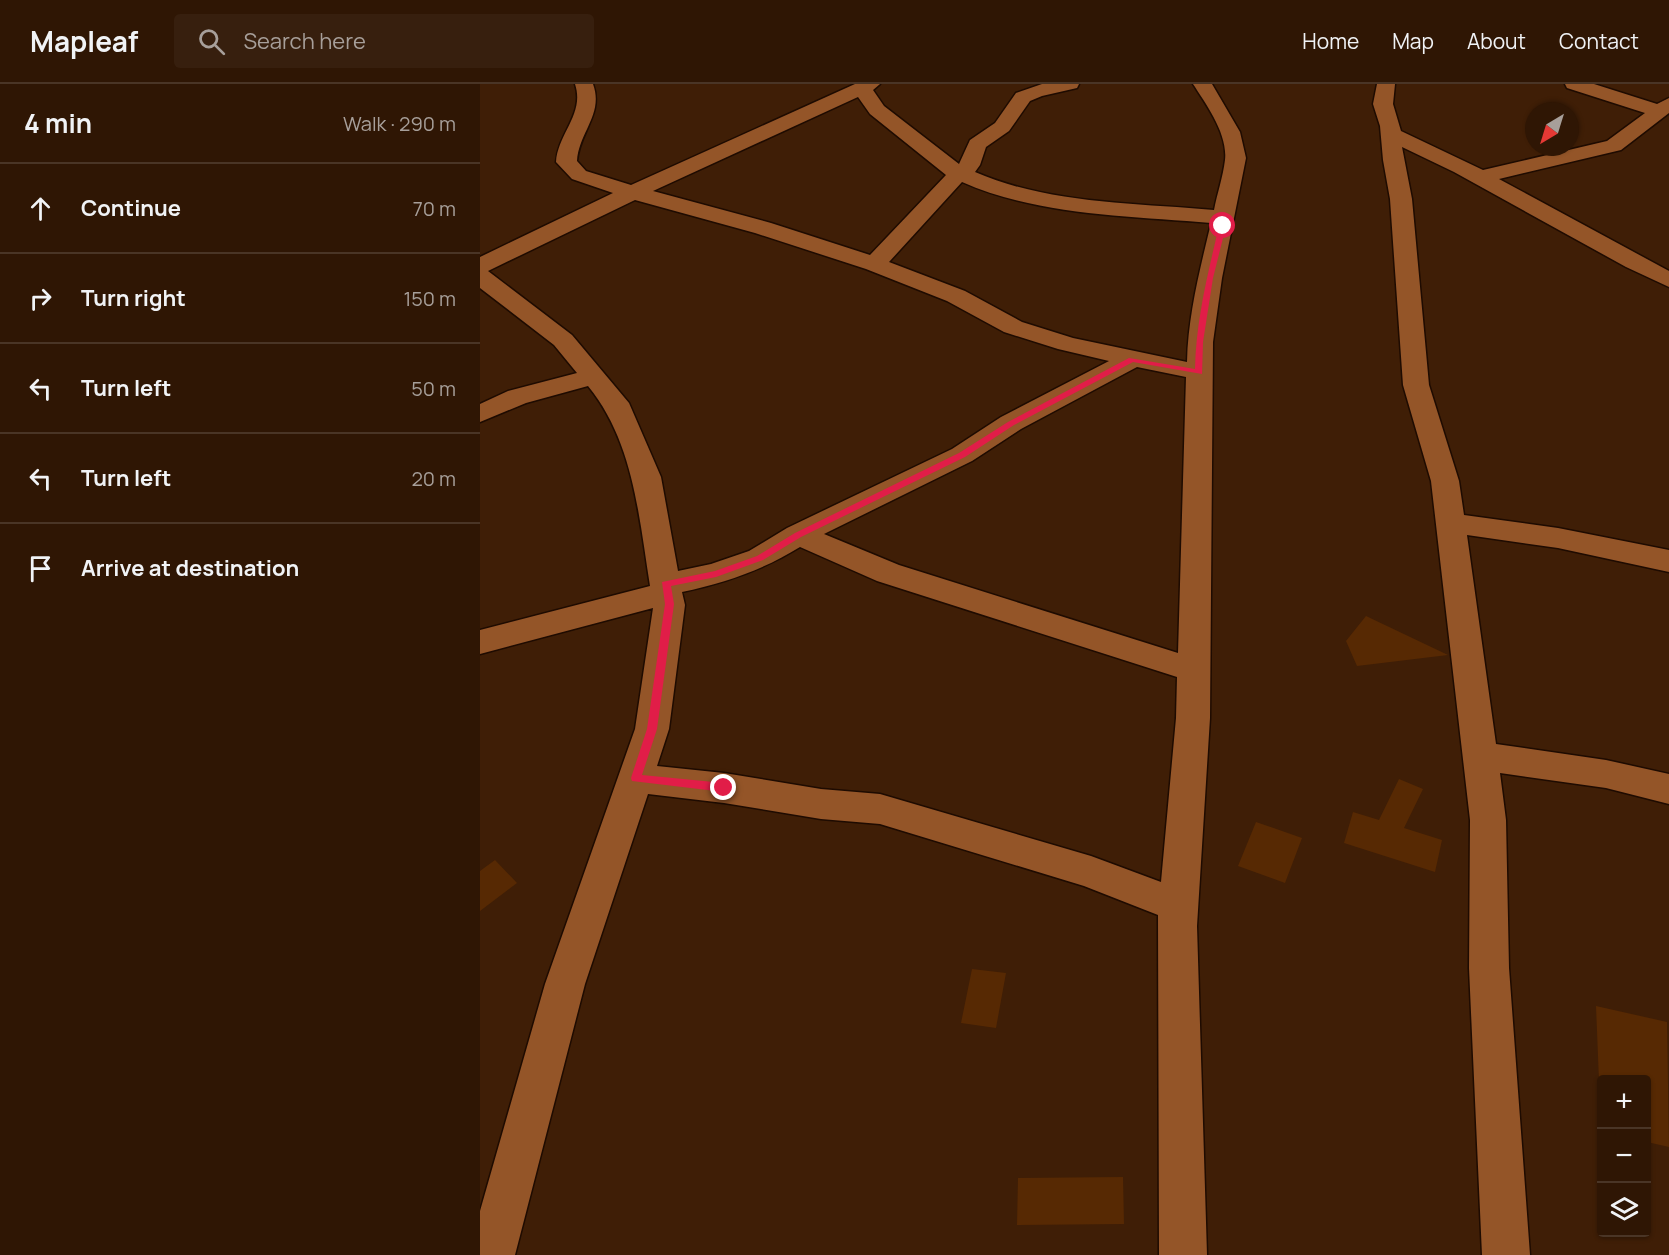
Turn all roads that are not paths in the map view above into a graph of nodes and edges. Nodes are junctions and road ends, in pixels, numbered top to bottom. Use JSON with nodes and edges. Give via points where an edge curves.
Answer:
{"nodes":[{"id":1,"x":584,"y":84,"type":"edge"},
{"id":2,"x":1070,"y":84,"type":"edge"},
{"id":3,"x":1202,"y":84,"type":"edge"},
{"id":4,"x":1386,"y":84,"type":"edge"},
{"id":5,"x":1574,"y":84,"type":"edge"},
{"id":6,"x":867,"y":86,"type":"edge"},
{"id":7,"x":1665,"y":107,"type":"edge"},
{"id":8,"x":1390,"y":134,"type":"junction"},
{"id":9,"x":960,"y":174,"type":"junction"},
{"id":10,"x":1480,"y":177,"type":"junction"},
{"id":11,"x":632,"y":192,"type":"junction"},
{"id":12,"x":1224,"y":218,"type":"junction"},
{"id":13,"x":874,"y":264,"type":"junction"},
{"id":14,"x":480,"y":266,"type":"edge"},
{"id":15,"x":480,"y":276,"type":"edge"},
{"id":16,"x":1669,"y":280,"type":"edge"},
{"id":17,"x":1132,"y":359,"type":"junction"},
{"id":18,"x":1199,"y":372,"type":"junction"},
{"id":19,"x":594,"y":377,"type":"junction"},
{"id":20,"x":480,"y":414,"type":"edge"},
{"id":21,"x":1449,"y":523,"type":"junction"},
{"id":22,"x":798,"y":535,"type":"junction"},
{"id":23,"x":1669,"y":561,"type":"edge"},
{"id":24,"x":666,"y":588,"type":"junction"},
{"id":25,"x":480,"y":642,"type":"edge"},
{"id":26,"x":1194,"y":670,"type":"junction"},
{"id":27,"x":1481,"y":756,"type":"junction"},
{"id":28,"x":636,"y":778,"type":"junction"},
{"id":29,"x":1669,"y":789,"type":"edge"},
{"id":30,"x":1179,"y":906,"type":"junction"},
{"id":31,"x":491,"y":1255,"type":"edge"},
{"id":32,"x":1184,"y":1255,"type":"edge"},
{"id":33,"x":1506,"y":1255,"type":"edge"}],
"edges":[{"from":1,"to":11,"type":"street","via":[[589,104],[566,153],[566,162],[579,175]]},
{"from":2,"to":9,"type":"street","via":[[1023,97],[1002,127],[977,144],[970,165]]},
{"from":3,"to":12,"type":"street","via":[[1230,132],[1236,158]]},
{"from":4,"to":8,"type":"street","via":[[1383,104]]},
{"from":5,"to":7,"type":"street"},
{"from":6,"to":9,"type":"street","via":[[877,110]]},
{"from":6,"to":11,"type":"street"},
{"from":7,"to":10,"type":"street","via":[[1614,146]]},
{"from":8,"to":10,"type":"street"},
{"from":8,"to":21,"type":"street","via":[[1401,199],[1416,385],[1445,481]]},
{"from":9,"to":12,"type":"street","via":[[1013,194],[1049,202]]},
{"from":9,"to":13,"type":"street"},
{"from":10,"to":16,"type":"street"},
{"from":11,"to":13,"type":"street"},
{"from":11,"to":14,"type":"street"},
{"from":12,"to":18,"type":"street","via":[[1210,278]]},
{"from":13,"to":17,"type":"street","via":[[956,296],[1013,327]]},
{"from":15,"to":19,"type":"street","via":[[563,340]]},
{"from":17,"to":18,"type":"street"},
{"from":17,"to":22,"type":"street","via":[[1011,423],[962,455]]},
{"from":18,"to":26,"type":"street"},
{"from":19,"to":20,"type":"street","via":[[517,397]]},
{"from":19,"to":24,"type":"street","via":[[616,403],[647,477]]},
{"from":21,"to":23,"type":"street","via":[[1558,538]]},
{"from":21,"to":27,"type":"street"},
{"from":22,"to":24,"type":"street","via":[[760,558]]},
{"from":22,"to":26,"type":"street","via":[[888,573]]},
{"from":24,"to":25,"type":"street"},
{"from":24,"to":28,"type":"street","via":[[669,604],[652,729]]},
{"from":26,"to":30,"type":"street"},
{"from":27,"to":29,"type":"street","via":[[1606,774]]},
{"from":27,"to":33,"type":"street","via":[[1488,820],[1490,968]]},
{"from":28,"to":30,"type":"street","via":[[880,809],[1091,872]]},
{"from":28,"to":31,"type":"street","via":[[566,984]]},
{"from":30,"to":32,"type":"street"}]}
